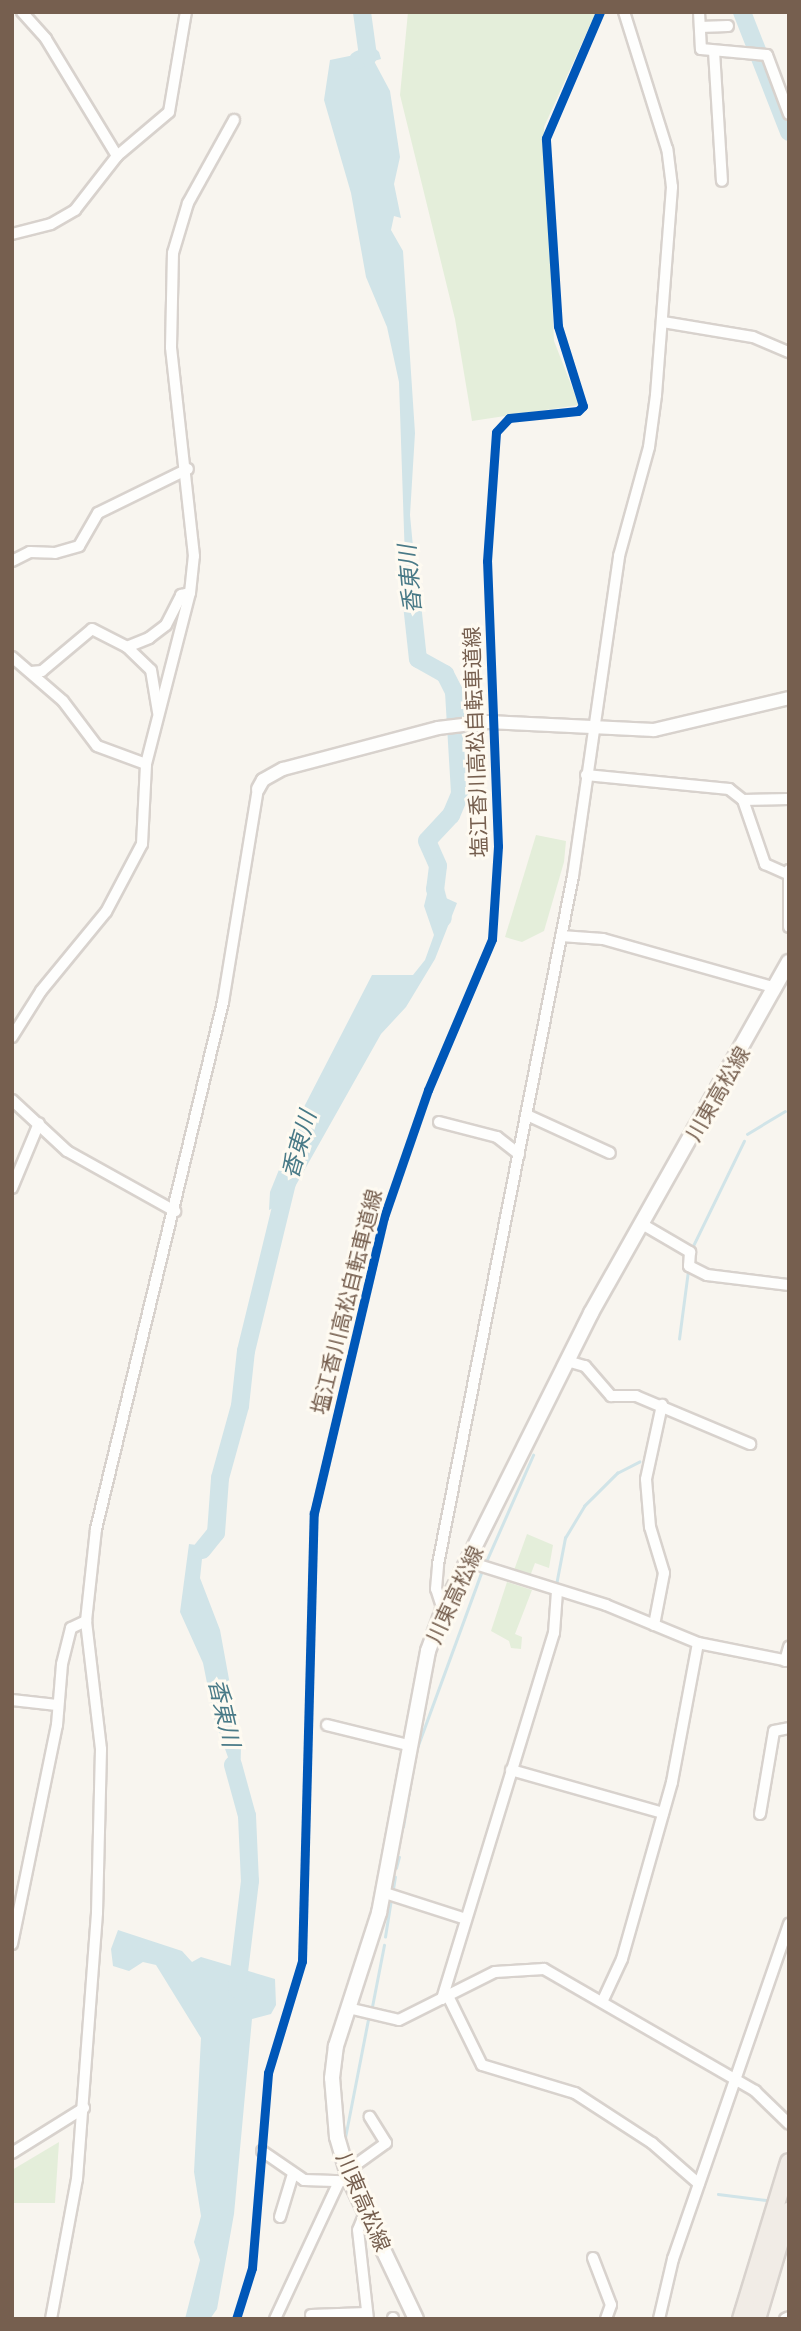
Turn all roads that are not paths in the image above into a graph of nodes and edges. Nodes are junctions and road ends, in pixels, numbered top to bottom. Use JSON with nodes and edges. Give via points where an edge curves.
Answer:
{"nodes":[{"id":1,"x":22,"y":12,"type":"edge"},
{"id":2,"x":186,"y":12,"type":"edge"},
{"id":3,"x":624,"y":12,"type":"edge"},
{"id":4,"x":699,"y":12,"type":"edge"},
{"id":5,"x":728,"y":26,"type":"dead end"},
{"id":6,"x":699,"y":27,"type":"junction"},
{"id":7,"x":714,"y":51,"type":"junction"},
{"id":8,"x":789,"y":114,"type":"edge"},
{"id":9,"x":234,"y":120,"type":"dead end"},
{"id":10,"x":117,"y":156,"type":"junction"},
{"id":11,"x":722,"y":181,"type":"dead end"},
{"id":12,"x":12,"y":234,"type":"edge"},
{"id":13,"x":663,"y":322,"type":"junction"},
{"id":14,"x":789,"y":352,"type":"edge"},
{"id":15,"x":188,"y":469,"type":"junction"},
{"id":16,"x":12,"y":561,"type":"edge"},
{"id":17,"x":190,"y":593,"type":"junction"},
{"id":18,"x":127,"y":647,"type":"junction"},
{"id":19,"x":12,"y":657,"type":"edge"},
{"id":20,"x":31,"y":672,"type":"junction"},
{"id":21,"x":789,"y":698,"type":"edge"},
{"id":22,"x":159,"y":716,"type":"junction"},
{"id":23,"x":592,"y":731,"type":"junction"},
{"id":24,"x":146,"y":764,"type":"junction"},
{"id":25,"x":586,"y":775,"type":"junction"},
{"id":26,"x":258,"y":789,"type":"joint"},
{"id":27,"x":789,"y":799,"type":"edge"},
{"id":28,"x":743,"y":800,"type":"junction"},
{"id":29,"x":788,"y":872,"type":"edge"},
{"id":30,"x":789,"y":927,"type":"edge"},
{"id":31,"x":561,"y":936,"type":"junction"},
{"id":32,"x":789,"y":962,"type":"edge"},
{"id":33,"x":776,"y":988,"type":"junction"},
{"id":34,"x":12,"y":1037,"type":"edge"},
{"id":35,"x":12,"y":1100,"type":"edge"},
{"id":36,"x":527,"y":1115,"type":"junction"},
{"id":37,"x":439,"y":1122,"type":"dead end"},
{"id":38,"x":39,"y":1124,"type":"junction"},
{"id":39,"x":610,"y":1153,"type":"dead end"},
{"id":40,"x":519,"y":1154,"type":"junction"},
{"id":41,"x":12,"y":1188,"type":"edge"},
{"id":42,"x":175,"y":1211,"type":"junction"},
{"id":43,"x":642,"y":1224,"type":"junction"},
{"id":44,"x":789,"y":1285,"type":"edge"},
{"id":45,"x":567,"y":1361,"type":"junction"},
{"id":46,"x":662,"y":1405,"type":"junction"},
{"id":47,"x":750,"y":1444,"type":"dead end"},
{"id":48,"x":469,"y":1562,"type":"junction"},
{"id":49,"x":557,"y":1591,"type":"junction"},
{"id":50,"x":443,"y":1610,"type":"junction"},
{"id":51,"x":86,"y":1620,"type":"junction"},
{"id":52,"x":654,"y":1625,"type":"junction"},
{"id":53,"x":698,"y":1643,"type":"junction"},
{"id":54,"x":789,"y":1647,"type":"edge"},
{"id":55,"x":787,"y":1661,"type":"edge"},
{"id":56,"x":12,"y":1700,"type":"edge"},
{"id":57,"x":57,"y":1705,"type":"junction"},
{"id":58,"x":327,"y":1724,"type":"dead end"},
{"id":59,"x":789,"y":1728,"type":"edge"},
{"id":60,"x":408,"y":1745,"type":"junction"},
{"id":61,"x":511,"y":1770,"type":"junction"},
{"id":62,"x":663,"y":1813,"type":"junction"},
{"id":63,"x":760,"y":1814,"type":"dead end"},
{"id":64,"x":382,"y":1892,"type":"junction"},
{"id":65,"x":466,"y":1919,"type":"junction"},
{"id":66,"x":789,"y":1924,"type":"edge"},
{"id":67,"x":12,"y":1944,"type":"edge"},
{"id":68,"x":445,"y":1997,"type":"junction"},
{"id":69,"x":603,"y":2000,"type":"junction"},
{"id":70,"x":348,"y":2008,"type":"junction"},
{"id":71,"x":735,"y":2081,"type":"junction"},
{"id":72,"x":84,"y":2108,"type":"junction"},
{"id":73,"x":370,"y":2117,"type":"dead end"},
{"id":74,"x":789,"y":2124,"type":"edge"},
{"id":75,"x":261,"y":2151,"type":"dead end"},
{"id":76,"x":12,"y":2153,"type":"edge"},
{"id":77,"x":789,"y":2162,"type":"edge"},
{"id":78,"x":293,"y":2174,"type":"junction"},
{"id":79,"x":345,"y":2177,"type":"junction"},
{"id":80,"x":699,"y":2185,"type":"junction"},
{"id":81,"x":789,"y":2211,"type":"edge"},
{"id":82,"x":365,"y":2213,"type":"junction"},
{"id":83,"x":280,"y":2217,"type":"dead end"},
{"id":84,"x":593,"y":2258,"type":"dead end"},
{"id":85,"x":311,"y":2315,"type":"dead end"},
{"id":86,"x":368,"y":2316,"type":"edge"},
{"id":87,"x":51,"y":2319,"type":"edge"},
{"id":88,"x":275,"y":2319,"type":"edge"},
{"id":89,"x":416,"y":2319,"type":"edge"},
{"id":90,"x":606,"y":2319,"type":"edge"},
{"id":91,"x":659,"y":2319,"type":"edge"},
{"id":92,"x":741,"y":2319,"type":"edge"},
{"id":93,"x":757,"y":2319,"type":"edge"}],
"edges":[{"from":1,"to":10,"type":"street","via":[[46,38]]},
{"from":2,"to":10,"type":"street","via":[[169,112]]},
{"from":3,"to":13,"type":"street","via":[[670,166],[672,214]]},
{"from":4,"to":6,"type":"street"},
{"from":5,"to":6,"type":"street"},
{"from":6,"to":7,"type":"street","via":[[701,49]]},
{"from":7,"to":8,"type":"street","via":[[767,55]]},
{"from":7,"to":11,"type":"street"},
{"from":9,"to":15,"type":"street","via":[[188,204],[173,253],[172,348]]},
{"from":10,"to":12,"type":"street","via":[[75,210],[51,224]]},
{"from":13,"to":14,"type":"street","via":[[752,337]]},
{"from":13,"to":23,"type":"street","via":[[649,447],[619,556]]},
{"from":15,"to":16,"type":"street","via":[[98,513],[79,546],[55,554],[30,552]]},
{"from":15,"to":17,"type":"street"},
{"from":17,"to":18,"type":"street","via":[[181,595],[159,631]]},
{"from":17,"to":22,"type":"street"},
{"from":18,"to":20,"type":"street","via":[[92,629],[42,671]]},
{"from":18,"to":22,"type":"street","via":[[151,670]]},
{"from":19,"to":20,"type":"street"},
{"from":20,"to":24,"type":"street","via":[[63,701],[97,746]]},
{"from":21,"to":23,"type":"street","via":[[687,725]]},
{"from":22,"to":24,"type":"street"},
{"from":23,"to":25,"type":"street"},
{"from":23,"to":26,"type":"street","via":[[488,722],[410,734],[271,774]]},
{"from":24,"to":34,"type":"street","via":[[142,844],[124,886],[41,991]]},
{"from":25,"to":28,"type":"street","via":[[719,785]]},
{"from":25,"to":31,"type":"street"},
{"from":26,"to":42,"type":"street","via":[[234,948]]},
{"from":27,"to":28,"type":"street"},
{"from":28,"to":29,"type":"street","via":[[765,864]]},
{"from":29,"to":30,"type":"street"},
{"from":31,"to":33,"type":"street","via":[[603,939]]},
{"from":31,"to":36,"type":"street"},
{"from":32,"to":33,"type":"main road","name":"川東高松線"},
{"from":33,"to":43,"type":"main road","name":"川東高松線"},
{"from":35,"to":38,"type":"street"},
{"from":36,"to":39,"type":"street"},
{"from":36,"to":40,"type":"street"},
{"from":37,"to":40,"type":"street","via":[[497,1137]]},
{"from":38,"to":41,"type":"street"},
{"from":38,"to":42,"type":"street","via":[[88,1165]]},
{"from":40,"to":50,"type":"street","via":[[438,1564],[436,1589]]},
{"from":42,"to":51,"type":"street","via":[[96,1529]]},
{"from":43,"to":44,"type":"street","via":[[690,1252],[690,1266],[707,1275]]},
{"from":43,"to":45,"type":"main road","name":"川東高松線"},
{"from":45,"to":46,"type":"street","via":[[585,1366],[611,1396],[636,1396]]},
{"from":45,"to":48,"type":"main road","name":"川東高松線"},
{"from":46,"to":47,"type":"street"},
{"from":46,"to":52,"type":"street","via":[[646,1479],[650,1527],[664,1573]]},
{"from":48,"to":49,"type":"street"},
{"from":48,"to":50,"type":"main road","name":"川東高松線"},
{"from":49,"to":52,"type":"street"},
{"from":49,"to":61,"type":"street","via":[[554,1633]]},
{"from":50,"to":60,"type":"main road","name":"川東高松線"},
{"from":51,"to":57,"type":"street","via":[[71,1628]]},
{"from":51,"to":72,"type":"street","via":[[102,1803]]},
{"from":52,"to":53,"type":"street"},
{"from":53,"to":55,"type":"street"},
{"from":53,"to":62,"type":"street"},
{"from":54,"to":55,"type":"street"},
{"from":56,"to":57,"type":"street"},
{"from":57,"to":67,"type":"street"},
{"from":58,"to":60,"type":"street"},
{"from":59,"to":63,"type":"street","via":[[774,1731]]},
{"from":60,"to":64,"type":"main road","name":"川東高松線"},
{"from":61,"to":62,"type":"street"},
{"from":61,"to":65,"type":"street"},
{"from":62,"to":69,"type":"street","via":[[622,1959]]},
{"from":64,"to":65,"type":"street"},
{"from":64,"to":70,"type":"main road","name":"川東高松線"},
{"from":65,"to":68,"type":"street"},
{"from":66,"to":71,"type":"street"},
{"from":68,"to":69,"type":"street","via":[[495,1972],[529,1966],[569,1978]]},
{"from":68,"to":70,"type":"street","via":[[399,2021]]},
{"from":68,"to":80,"type":"street","via":[[482,2065],[575,2094],[652,2143]]},
{"from":69,"to":71,"type":"street"},
{"from":70,"to":79,"type":"main road","name":"川東高松線","via":[[332,2078],[333,2118]]},
{"from":71,"to":74,"type":"street"},
{"from":71,"to":80,"type":"street"},
{"from":72,"to":76,"type":"street"},
{"from":72,"to":87,"type":"street"},
{"from":73,"to":79,"type":"street","via":[[386,2143]]},
{"from":75,"to":78,"type":"street"},
{"from":77,"to":92,"type":"highway"},
{"from":78,"to":79,"type":"street","via":[[323,2184]]},
{"from":78,"to":83,"type":"street"},
{"from":79,"to":82,"type":"main road","name":"川東高松線"},
{"from":79,"to":88,"type":"street"},
{"from":80,"to":91,"type":"street"},
{"from":81,"to":93,"type":"highway"},
{"from":82,"to":86,"type":"street","via":[[358,2230]]},
{"from":82,"to":89,"type":"main road","name":"川東高松線"},
{"from":84,"to":90,"type":"street","via":[[611,2305]]},
{"from":85,"to":86,"type":"street"}]}
